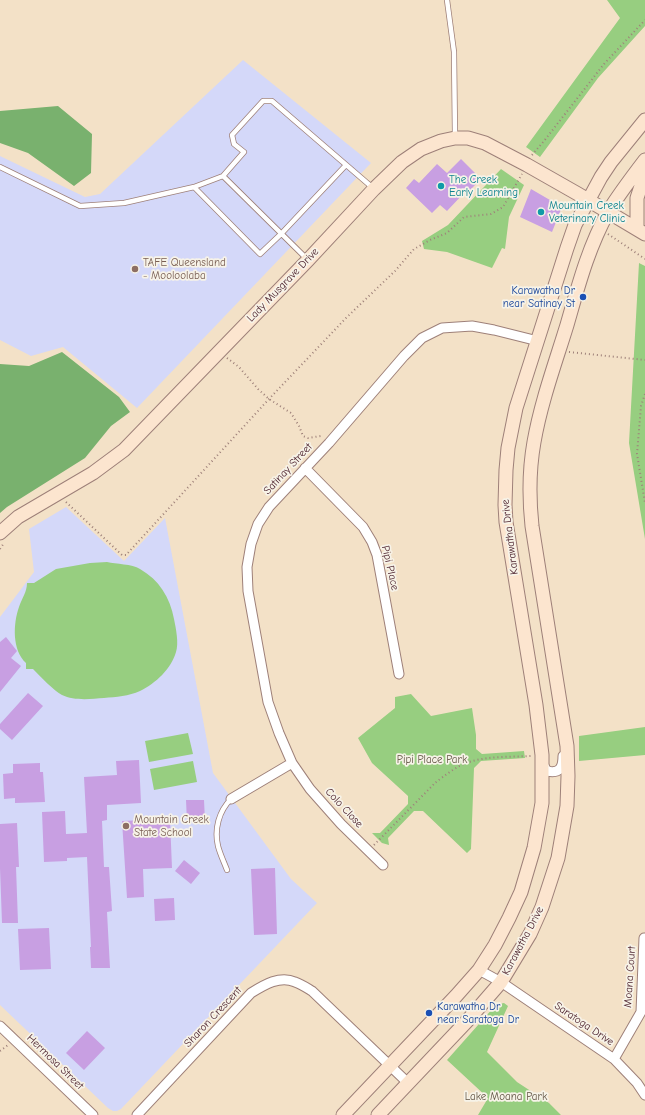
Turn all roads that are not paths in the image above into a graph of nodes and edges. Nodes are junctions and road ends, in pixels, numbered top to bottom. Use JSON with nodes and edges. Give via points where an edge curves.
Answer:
{"nodes":[{"id":1,"x":447,"y":0,"type":"edge"},
{"id":2,"x":645,"y":120,"type":"edge"},
{"id":3,"x":455,"y":138,"type":"junction"},
{"id":4,"x":642,"y":164,"type":"edge"},
{"id":5,"x":346,"y":165,"type":"junction"},
{"id":6,"x":0,"y":167,"type":"edge"},
{"id":7,"x":224,"y":176,"type":"junction"},
{"id":8,"x":194,"y":187,"type":"junction"},
{"id":9,"x":374,"y":189,"type":"junction"},
{"id":10,"x":589,"y":200,"type":"junction"},
{"id":11,"x":609,"y":212,"type":"junction"},
{"id":12,"x":641,"y":232,"type":"edge"},
{"id":13,"x":281,"y":234,"type":"junction"},
{"id":14,"x":308,"y":260,"type":"junction"},
{"id":15,"x":538,"y":341,"type":"junction"},
{"id":16,"x":305,"y":468,"type":"junction"},
{"id":17,"x":0,"y":533,"type":"edge"},
{"id":18,"x":399,"y":674,"type":"dead end"},
{"id":19,"x":563,"y":717,"type":"junction"},
{"id":20,"x":538,"y":759,"type":"junction"},
{"id":21,"x":292,"y":763,"type":"junction"},
{"id":22,"x":231,"y":799,"type":"joint"},
{"id":23,"x":383,"y":865,"type":"dead end"},
{"id":24,"x":227,"y":870,"type":"dead end"},
{"id":25,"x":644,"y":938,"type":"edge"},
{"id":26,"x":479,"y":970,"type":"junction"},
{"id":27,"x":501,"y":982,"type":"junction"},
{"id":28,"x":0,"y":1026,"type":"edge"},
{"id":29,"x":614,"y":1059,"type":"junction"},
{"id":30,"x":389,"y":1066,"type":"junction"},
{"id":31,"x":408,"y":1083,"type":"junction"},
{"id":32,"x":645,"y":1095,"type":"edge"},
{"id":33,"x":93,"y":1115,"type":"edge"},
{"id":34,"x":137,"y":1115,"type":"edge"},
{"id":35,"x":343,"y":1115,"type":"edge"},
{"id":36,"x":378,"y":1115,"type":"edge"}],
"edges":[{"from":1,"to":3,"type":"lane","via":[[454,52]]},
{"from":2,"to":10,"type":"main road","name":"Karawatha Drive","via":[[611,162]]},
{"from":3,"to":9,"type":"main road","name":"Lady Musgrave Drive","via":[[421,148]]},
{"from":3,"to":10,"type":"main road","name":"Lady Musgrave Drive","via":[[477,140],[495,148]]},
{"from":4,"to":11,"type":"main road","name":"Karawatha Drive"},
{"from":4,"to":12,"type":"main road","via":[[642,183],[637,198]]},
{"from":5,"to":7,"type":"lane","via":[[272,101],[263,101],[232,136],[234,144],[244,152]]},
{"from":5,"to":9,"type":"lane"},
{"from":5,"to":13,"type":"lane"},
{"from":6,"to":8,"type":"lane","via":[[80,206],[124,202]]},
{"from":7,"to":8,"type":"lane"},
{"from":7,"to":13,"type":"lane"},
{"from":8,"to":13,"type":"lane","via":[[260,254]]},
{"from":9,"to":14,"type":"main road","name":"Lady Musgrave Drive"},
{"from":10,"to":11,"type":"main road","name":"Lady Musgrave Drive"},
{"from":10,"to":15,"type":"main road","name":"Karawatha Drive","via":[[570,237]]},
{"from":11,"to":12,"type":"main road","name":"Lady Musgrave Drive"},
{"from":11,"to":19,"type":"main road","name":"Karawatha Drive","via":[[593,243],[559,352],[541,412],[531,472],[533,534]]},
{"from":13,"to":14,"type":"lane"},
{"from":14,"to":17,"type":"main road","name":"Lady Musgrave Drive","via":[[124,450],[93,473],[18,517]]},
{"from":15,"to":16,"type":"street","name":"Satinay Street","via":[[472,326],[442,328],[422,338]]},
{"from":15,"to":20,"type":"main road","name":"Karawatha Drive","via":[[512,427],[506,470],[505,505],[536,705]]},
{"from":16,"to":18,"type":"street","name":"Pipi Place","via":[[363,527],[372,542],[377,556]]},
{"from":16,"to":21,"type":"street","name":"Satinay Street","via":[[258,524],[247,567],[248,591],[268,702]]},
{"from":19,"to":20,"type":"street","via":[[560,733],[563,764],[557,771],[550,772]]},
{"from":19,"to":27,"type":"main road","name":"Karawatha Drive","via":[[567,746],[567,806],[558,858],[530,934]]},
{"from":20,"to":26,"type":"main road","name":"Karawatha Drive","via":[[542,803],[534,848],[521,892],[506,925]]},
{"from":21,"to":22,"type":"street"},
{"from":21,"to":23,"type":"street","name":"Colo Close","via":[[310,789],[341,824]]},
{"from":22,"to":24,"type":"lane","via":[[220,815],[216,836]]},
{"from":25,"to":29,"type":"street","name":"Moana Court","via":[[641,1012]]},
{"from":26,"to":27,"type":"street","name":"Karawatha Drive"},
{"from":26,"to":30,"type":"main road","name":"Karawatha Drive"},
{"from":27,"to":29,"type":"street","name":"Saratoga Drive"},
{"from":27,"to":31,"type":"main road","name":"Karawatha Drive"},
{"from":28,"to":33,"type":"street","name":"Hermosa Street"},
{"from":29,"to":32,"type":"street","name":"Saratoga Drive"},
{"from":30,"to":31,"type":"street","name":"Sharon Crescent"},
{"from":30,"to":34,"type":"street","name":"Sharon Crescent","via":[[312,991],[294,981],[280,980],[268,983],[251,993]]},
{"from":30,"to":35,"type":"main road","name":"Karawatha Drive"},
{"from":31,"to":36,"type":"main road","name":"Karawatha Drive"}]}
